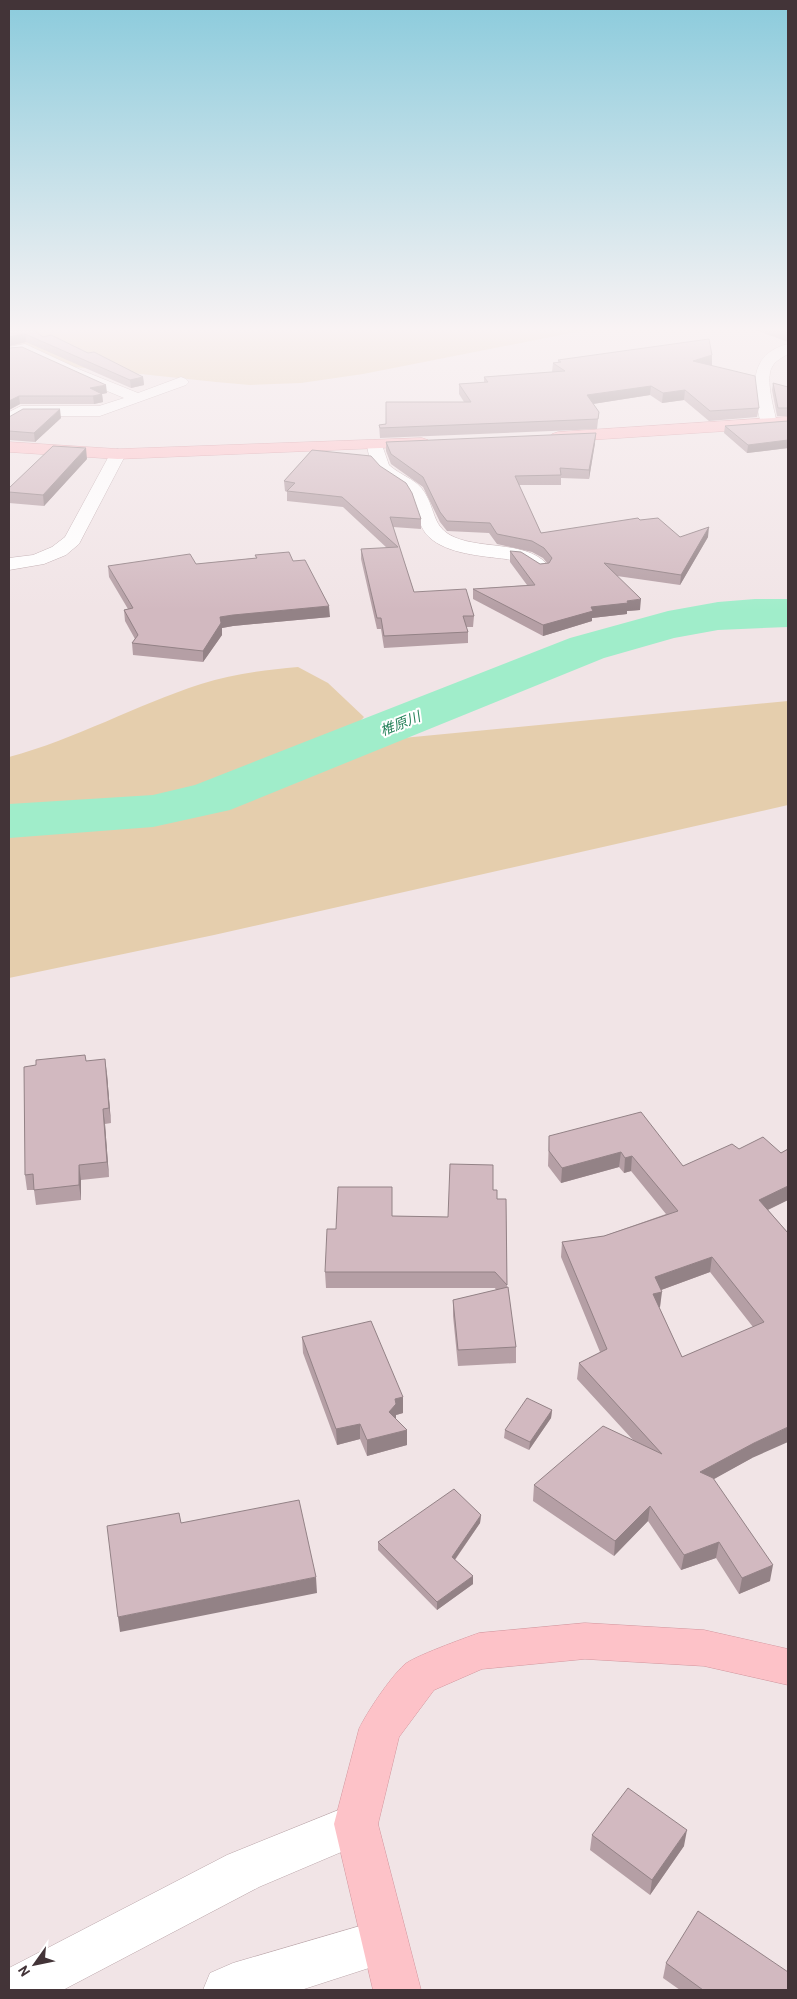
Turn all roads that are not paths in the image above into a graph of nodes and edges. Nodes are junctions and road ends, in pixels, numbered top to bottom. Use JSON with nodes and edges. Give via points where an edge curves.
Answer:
{"nodes":[{"id":1,"x":765,"y":423,"type":"edge"},
{"id":2,"x":540,"y":438,"type":"edge"},
{"id":3,"x":440,"y":442,"type":"edge"},
{"id":4,"x":375,"y":445,"type":"junction"},
{"id":5,"x":9,"y":447,"type":"edge"},
{"id":6,"x":118,"y":454,"type":"junction"},
{"id":7,"x":14,"y":567,"type":"edge"},
{"id":8,"x":541,"y":568,"type":"edge"},
{"id":9,"x":788,"y":1668,"type":"edge"},
{"id":10,"x":356,"y":1824,"type":"junction"},
{"id":11,"x":384,"y":1942,"type":"junction"},
{"id":12,"x":15,"y":1990,"type":"edge"},
{"id":13,"x":227,"y":1990,"type":"edge"},
{"id":14,"x":397,"y":1990,"type":"edge"}],
"edges":[{"from":1,"to":2,"type":"main road"},
{"from":3,"to":4,"type":"main road"},
{"from":4,"to":6,"type":"main road"},
{"from":4,"to":8,"type":"street","via":[[376,462],[418,496],[431,530],[438,536],[468,548],[528,558]]},
{"from":5,"to":6,"type":"main road"},
{"from":6,"to":7,"type":"street","via":[[73,540],[59,551]]},
{"from":9,"to":10,"type":"main road","via":[[704,1648],[605,1642],[479,1651],[419,1677],[380,1729]]},
{"from":10,"to":11,"type":"main road"},
{"from":10,"to":12,"type":"street","via":[[243,1871]]},
{"from":11,"to":13,"type":"street"},
{"from":11,"to":14,"type":"main road"}]}
